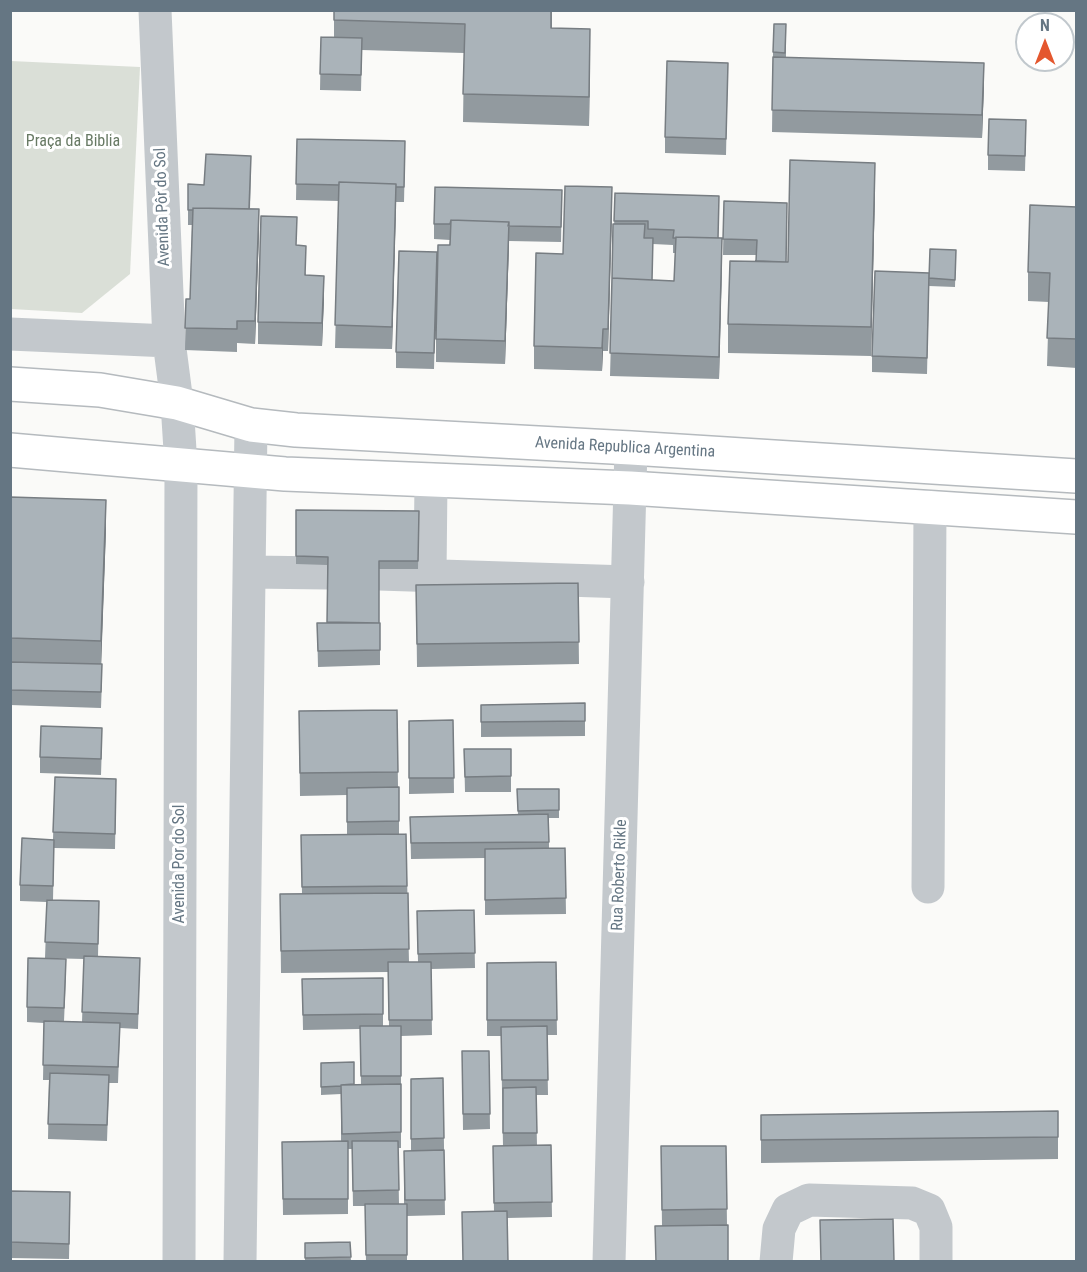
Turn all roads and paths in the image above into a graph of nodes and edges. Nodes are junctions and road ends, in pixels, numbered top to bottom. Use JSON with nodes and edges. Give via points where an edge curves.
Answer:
{"nodes":[{"id":1,"x":155,"y":10,"type":"edge"},
{"id":2,"x":10,"y":334,"type":"edge"},
{"id":3,"x":169,"y":341,"type":"junction"},
{"id":4,"x":10,"y":384,"type":"edge"},
{"id":5,"x":177,"y":403,"type":"junction"},
{"id":6,"x":251,"y":425,"type":"junction"},
{"id":7,"x":631,"y":448,"type":"junction"},
{"id":8,"x":10,"y":450,"type":"edge"},
{"id":9,"x":181,"y":466,"type":"junction"},
{"id":10,"x":252,"y":471,"type":"junction"},
{"id":11,"x":1077,"y":476,"type":"edge"},
{"id":12,"x":431,"y":480,"type":"junction"},
{"id":13,"x":630,"y":488,"type":"junction"},
{"id":14,"x":930,"y":507,"type":"junction"},
{"id":15,"x":1077,"y":517,"type":"edge"},
{"id":16,"x":250,"y":572,"type":"junction"},
{"id":17,"x":328,"y":573,"type":"edge"},
{"id":18,"x":380,"y":574,"type":"edge"},
{"id":19,"x":430,"y":575,"type":"junction"},
{"id":20,"x":628,"y":582,"type":"junction"},
{"id":21,"x":928,"y":887,"type":"dead end"},
{"id":22,"x":179,"y":1262,"type":"edge"},
{"id":23,"x":240,"y":1262,"type":"edge"},
{"id":24,"x":609,"y":1262,"type":"edge"},
{"id":25,"x":776,"y":1262,"type":"edge"},
{"id":26,"x":936,"y":1262,"type":"edge"}],
"edges":[{"from":1,"to":3,"type":"street","name":"Avenida Pôr do Sol"},
{"from":2,"to":3,"type":"street"},
{"from":3,"to":5,"type":"street","name":"Avenida Pôr do Sol"},
{"from":4,"to":5,"type":"main road","name":"Avenida Republica Argentina","via":[[100,390]]},
{"from":5,"to":6,"type":"main road","name":"Avenida Republica Argentina"},
{"from":5,"to":9,"type":"street","name":"Avenida Por do Sol"},
{"from":6,"to":7,"type":"main road","name":"Avenida Republica Argentina"},
{"from":6,"to":10,"type":"street"},
{"from":7,"to":11,"type":"main road","name":"Avenida Republica Argentina"},
{"from":7,"to":13,"type":"street","name":"Rua Roberto Rikle"},
{"from":8,"to":9,"type":"main road"},
{"from":9,"to":10,"type":"main road"},
{"from":9,"to":22,"type":"street","name":"Avenida Por do Sol"},
{"from":10,"to":12,"type":"main road"},
{"from":10,"to":16,"type":"street"},
{"from":12,"to":13,"type":"main road"},
{"from":12,"to":19,"type":"street"},
{"from":13,"to":14,"type":"main road"},
{"from":13,"to":20,"type":"street","name":"Rua Roberto Rikle"},
{"from":14,"to":15,"type":"main road"},
{"from":14,"to":21,"type":"street"},
{"from":16,"to":17,"type":"street"},
{"from":16,"to":23,"type":"street"},
{"from":18,"to":19,"type":"street"},
{"from":19,"to":20,"type":"street"},
{"from":20,"to":24,"type":"street","name":"Rua Roberto Rikle"},
{"from":25,"to":26,"type":"street","via":[[779,1228],[788,1210],[809,1200],[912,1203],[929,1210],[936,1227]]}]}
